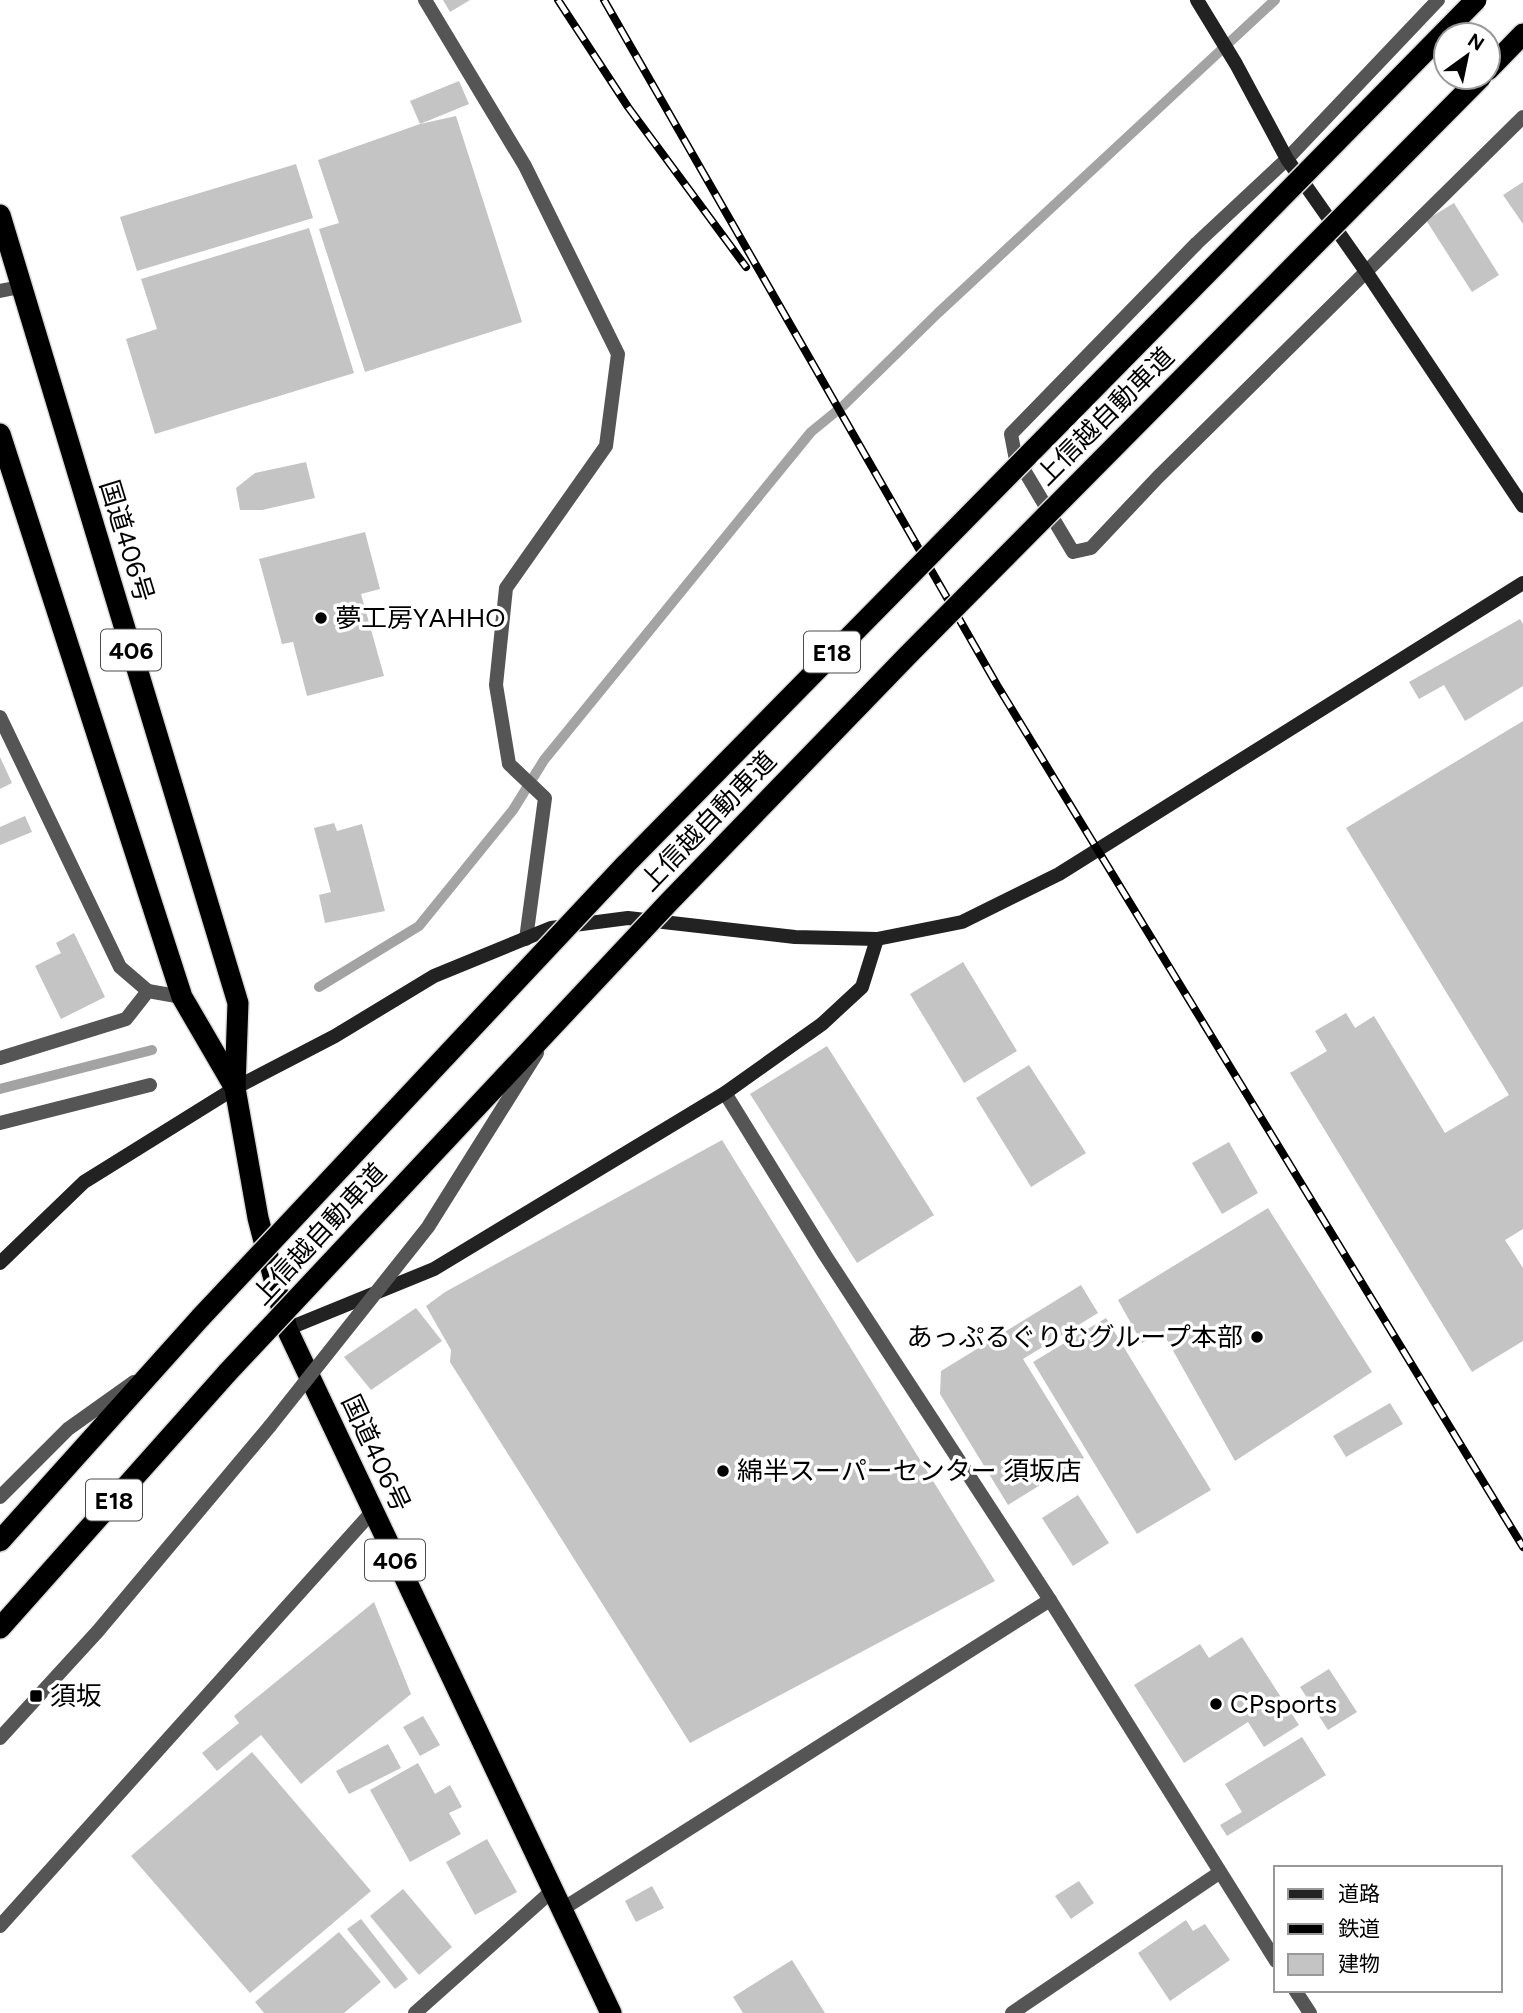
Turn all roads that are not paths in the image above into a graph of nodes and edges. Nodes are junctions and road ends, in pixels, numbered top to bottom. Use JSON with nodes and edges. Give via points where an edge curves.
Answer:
{"nodes":[{"id":1,"x":425,"y":0,"type":"edge"},
{"id":2,"x":1197,"y":0,"type":"edge"},
{"id":3,"x":1438,"y":0,"type":"edge"},
{"id":4,"x":1476,"y":0,"type":"edge"},
{"id":5,"x":1523,"y":34,"type":"edge"},
{"id":6,"x":1502,"y":56,"type":"edge"},
{"id":7,"x":1467,"y":91,"type":"edge"},
{"id":8,"x":1523,"y":117,"type":"edge"},
{"id":9,"x":1287,"y":159,"type":"junction"},
{"id":10,"x":0,"y":215,"type":"edge"},
{"id":11,"x":1367,"y":273,"type":"junction"},
{"id":12,"x":10,"y":289,"type":"edge"},
{"id":13,"x":0,"y":433,"type":"edge"},
{"id":14,"x":1523,"y":506,"type":"edge"},
{"id":15,"x":1523,"y":583,"type":"edge"},
{"id":16,"x":0,"y":717,"type":"edge"},
{"id":17,"x":526,"y":939,"type":"junction"},
{"id":18,"x":877,"y":939,"type":"junction"},
{"id":19,"x":148,"y":991,"type":"junction"},
{"id":20,"x":182,"y":997,"type":"junction"},
{"id":21,"x":558,"y":1019,"type":"junction"},
{"id":22,"x":0,"y":1058,"type":"edge"},
{"id":23,"x":150,"y":1085,"type":"dead end"},
{"id":24,"x":234,"y":1088,"type":"junction"},
{"id":25,"x":725,"y":1093,"type":"junction"},
{"id":26,"x":0,"y":1123,"type":"edge"},
{"id":27,"x":0,"y":1263,"type":"edge"},
{"id":28,"x":287,"y":1329,"type":"junction"},
{"id":29,"x":159,"y":1364,"type":"junction"},
{"id":30,"x":0,"y":1497,"type":"edge"},
{"id":31,"x":372,"y":1512,"type":"junction"},
{"id":32,"x":0,"y":1541,"type":"edge"},
{"id":33,"x":1050,"y":1600,"type":"junction"},
{"id":34,"x":0,"y":1628,"type":"edge"},
{"id":35,"x":0,"y":1738,"type":"edge"},
{"id":36,"x":1219,"y":1873,"type":"junction"},
{"id":37,"x":557,"y":1900,"type":"junction"},
{"id":38,"x":0,"y":1926,"type":"edge"},
{"id":39,"x":1274,"y":1958,"type":"edge"},
{"id":40,"x":1296,"y":1992,"type":"edge"},
{"id":41,"x":415,"y":2013,"type":"edge"},
{"id":42,"x":611,"y":2013,"type":"edge"},
{"id":43,"x":1012,"y":2013,"type":"edge"},
{"id":44,"x":1310,"y":2013,"type":"edge"}],
"edges":[{"from":1,"to":17,"type":"street","via":[[525,166],[618,354],[606,446],[506,588],[496,685],[509,764],[545,798]]},
{"from":2,"to":9,"type":"street"},
{"from":3,"to":9,"type":"street"},
{"from":4,"to":29,"type":"highway","name":"上信越自動車道","number":"E18","bridge":true,"via":[[626,864]]},
{"from":5,"to":6,"type":"highway"},
{"from":7,"to":21,"type":"highway","name":"上信越自動車道","number":"E18","bridge":true,"via":[[909,654]]},
{"from":8,"to":11,"type":"street"},
{"from":9,"to":11,"type":"street"},
{"from":9,"to":11,"type":"street","via":[[1197,243],[1011,433],[1015,455],[1073,552],[1091,548]]},
{"from":10,"to":12,"type":"highway","name":"国道406号","number":"406"},
{"from":11,"to":14,"type":"street"},
{"from":12,"to":24,"type":"highway","name":"国道406号","number":"406","via":[[238,1003]]},
{"from":13,"to":20,"type":"highway","name":"国道406号","number":"406"},
{"from":15,"to":18,"type":"street","via":[[1059,874],[962,922]]},
{"from":16,"to":19,"type":"street","via":[[120,967]]},
{"from":17,"to":18,"type":"street","via":[[551,928],[628,918],[795,937]]},
{"from":17,"to":24,"type":"street","via":[[434,976],[335,1036]]},
{"from":18,"to":25,"type":"street","via":[[862,987],[822,1024]]},
{"from":19,"to":20,"type":"street"},
{"from":19,"to":22,"type":"street","via":[[126,1019]]},
{"from":20,"to":24,"type":"highway","name":"国道406号","number":"406"},
{"from":21,"to":34,"type":"highway","name":"上信越自動車道","number":"E18","bridge":true,"via":[[228,1372]]},
{"from":21,"to":35,"type":"street","bridge":true,"via":[[428,1227],[98,1632]]},
{"from":23,"to":26,"type":"street"},
{"from":24,"to":27,"type":"street","via":[[84,1182]]},
{"from":24,"to":28,"type":"highway","name":"国道406号","number":"406","via":[[258,1218]]},
{"from":25,"to":28,"type":"street","via":[[434,1269]]},
{"from":25,"to":33,"type":"street"},
{"from":28,"to":31,"type":"highway","name":"国道406号","number":"406"},
{"from":29,"to":30,"type":"street","via":[[68,1429]]},
{"from":29,"to":32,"type":"highway","name":"上信越自動車道","number":"E18"},
{"from":31,"to":37,"type":"highway","name":"国道406号","number":"406"},
{"from":31,"to":38,"type":"street"},
{"from":33,"to":36,"type":"street"},
{"from":33,"to":37,"type":"street"},
{"from":36,"to":39,"type":"street"},
{"from":36,"to":43,"type":"street"},
{"from":37,"to":41,"type":"street"},
{"from":37,"to":42,"type":"highway","name":"国道406号","number":"406"},
{"from":40,"to":44,"type":"street"}]}
